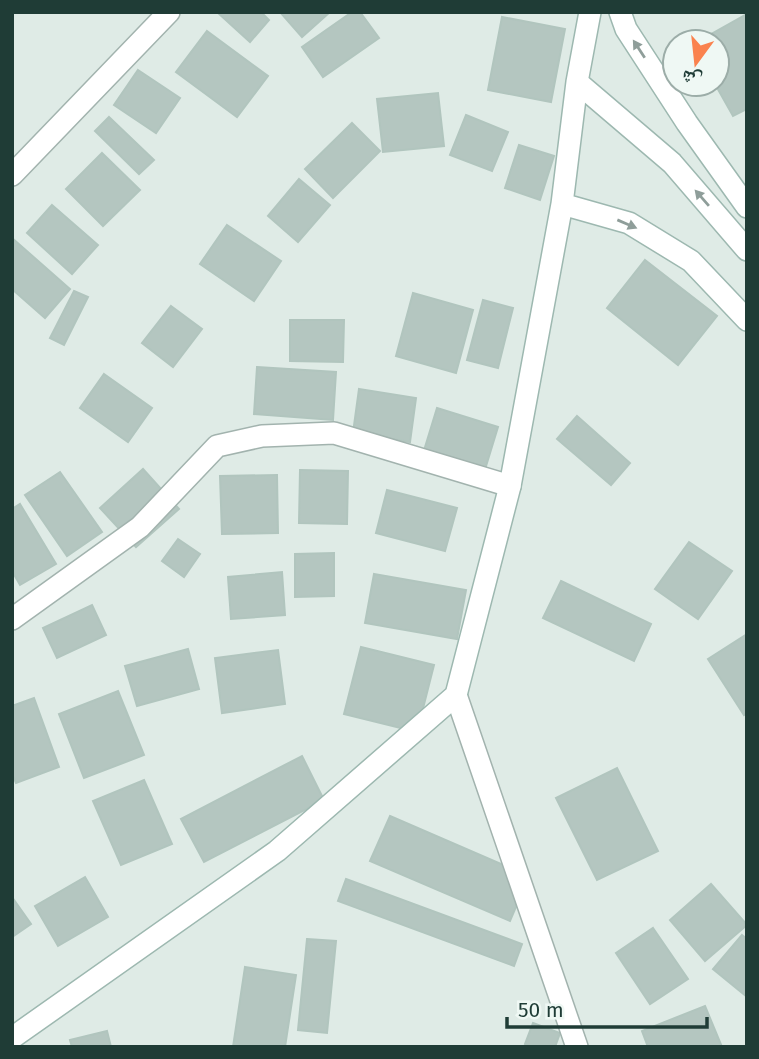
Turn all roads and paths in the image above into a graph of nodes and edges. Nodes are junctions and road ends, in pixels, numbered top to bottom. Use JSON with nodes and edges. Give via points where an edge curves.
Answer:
{"nodes":[{"id":1,"x":169,"y":12,"type":"edge"},
{"id":2,"x":590,"y":12,"type":"edge"},
{"id":3,"x":620,"y":12,"type":"edge"},
{"id":4,"x":577,"y":82,"type":"junction"},
{"id":5,"x":12,"y":174,"type":"edge"},
{"id":6,"x":562,"y":204,"type":"junction"},
{"id":7,"x":747,"y":207,"type":"edge"},
{"id":8,"x":747,"y":250,"type":"edge"},
{"id":9,"x":747,"y":320,"type":"edge"},
{"id":10,"x":510,"y":486,"type":"junction"},
{"id":11,"x":12,"y":619,"type":"edge"},
{"id":12,"x":456,"y":695,"type":"junction"},
{"id":13,"x":12,"y":1038,"type":"edge"},
{"id":14,"x":577,"y":1047,"type":"edge"}],
"edges":[{"from":1,"to":5,"type":"street"},
{"from":2,"to":4,"type":"street"},
{"from":7,"to":3,"type":"street","one_way":true,"via":[[687,123],[626,29]]},
{"from":4,"to":6,"type":"street"},
{"from":8,"to":4,"type":"street","one_way":true,"via":[[671,163]]},
{"from":6,"to":9,"type":"street","one_way":true,"via":[[629,223],[691,261]]},
{"from":6,"to":10,"type":"street"},
{"from":10,"to":11,"type":"street","via":[[334,433],[262,436],[217,446],[140,527]]},
{"from":10,"to":12,"type":"street"},
{"from":12,"to":13,"type":"street","via":[[277,851]]},
{"from":12,"to":14,"type":"street"}]}
